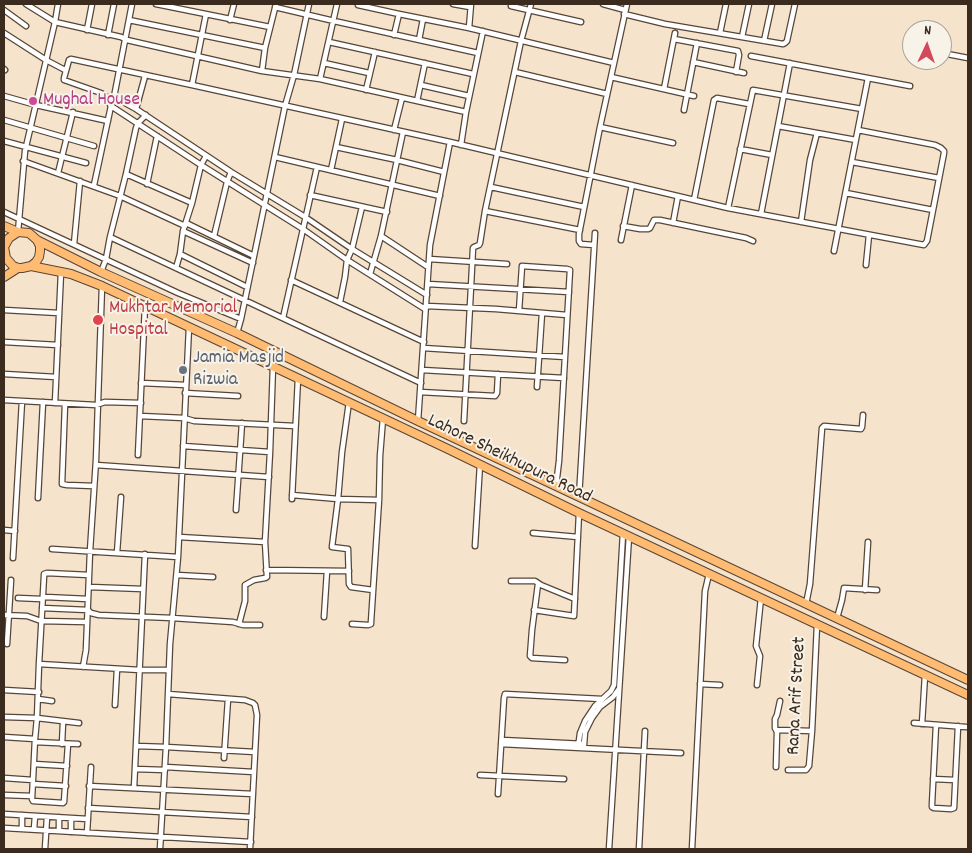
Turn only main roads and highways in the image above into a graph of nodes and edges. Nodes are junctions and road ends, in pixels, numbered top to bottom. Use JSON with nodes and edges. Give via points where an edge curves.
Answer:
{"nodes":[{"id":1,"x":4,"y":226,"type":"edge"},
{"id":2,"x":18,"y":232,"type":"junction"},
{"id":3,"x":38,"y":240,"type":"junction"},
{"id":4,"x":4,"y":247,"type":"edge"},
{"id":5,"x":5,"y":259,"type":"edge"},
{"id":6,"x":31,"y":266,"type":"junction"},
{"id":7,"x":18,"y":268,"type":"junction"},
{"id":8,"x":4,"y":277,"type":"edge"},
{"id":9,"x":870,"y":634,"type":"junction"},
{"id":10,"x":865,"y":647,"type":"junction"},
{"id":11,"x":968,"y":680,"type":"edge"},
{"id":12,"x":968,"y":695,"type":"edge"}],
"edges":[{"from":1,"to":2,"type":"highway"},
{"from":2,"to":3,"type":"highway","via":[[29,233]]},
{"from":2,"to":4,"type":"highway"},
{"from":3,"to":6,"type":"highway","via":[[39,257]]},
{"from":3,"to":9,"type":"highway","name":"Lahore Sheikhupura Road"},
{"from":4,"to":5,"type":"highway"},
{"from":5,"to":7,"type":"highway"},
{"from":6,"to":7,"type":"highway"},
{"from":6,"to":10,"type":"highway","name":"Lahore Sheikhupura Road","via":[[61,271],[102,286]]},
{"from":7,"to":8,"type":"highway"},
{"from":9,"to":10,"type":"highway"},
{"from":9,"to":11,"type":"highway","name":"Lahore Sheikhupura Road"},
{"from":10,"to":12,"type":"highway","name":"Lahore Sheikhupura Road"}]}
